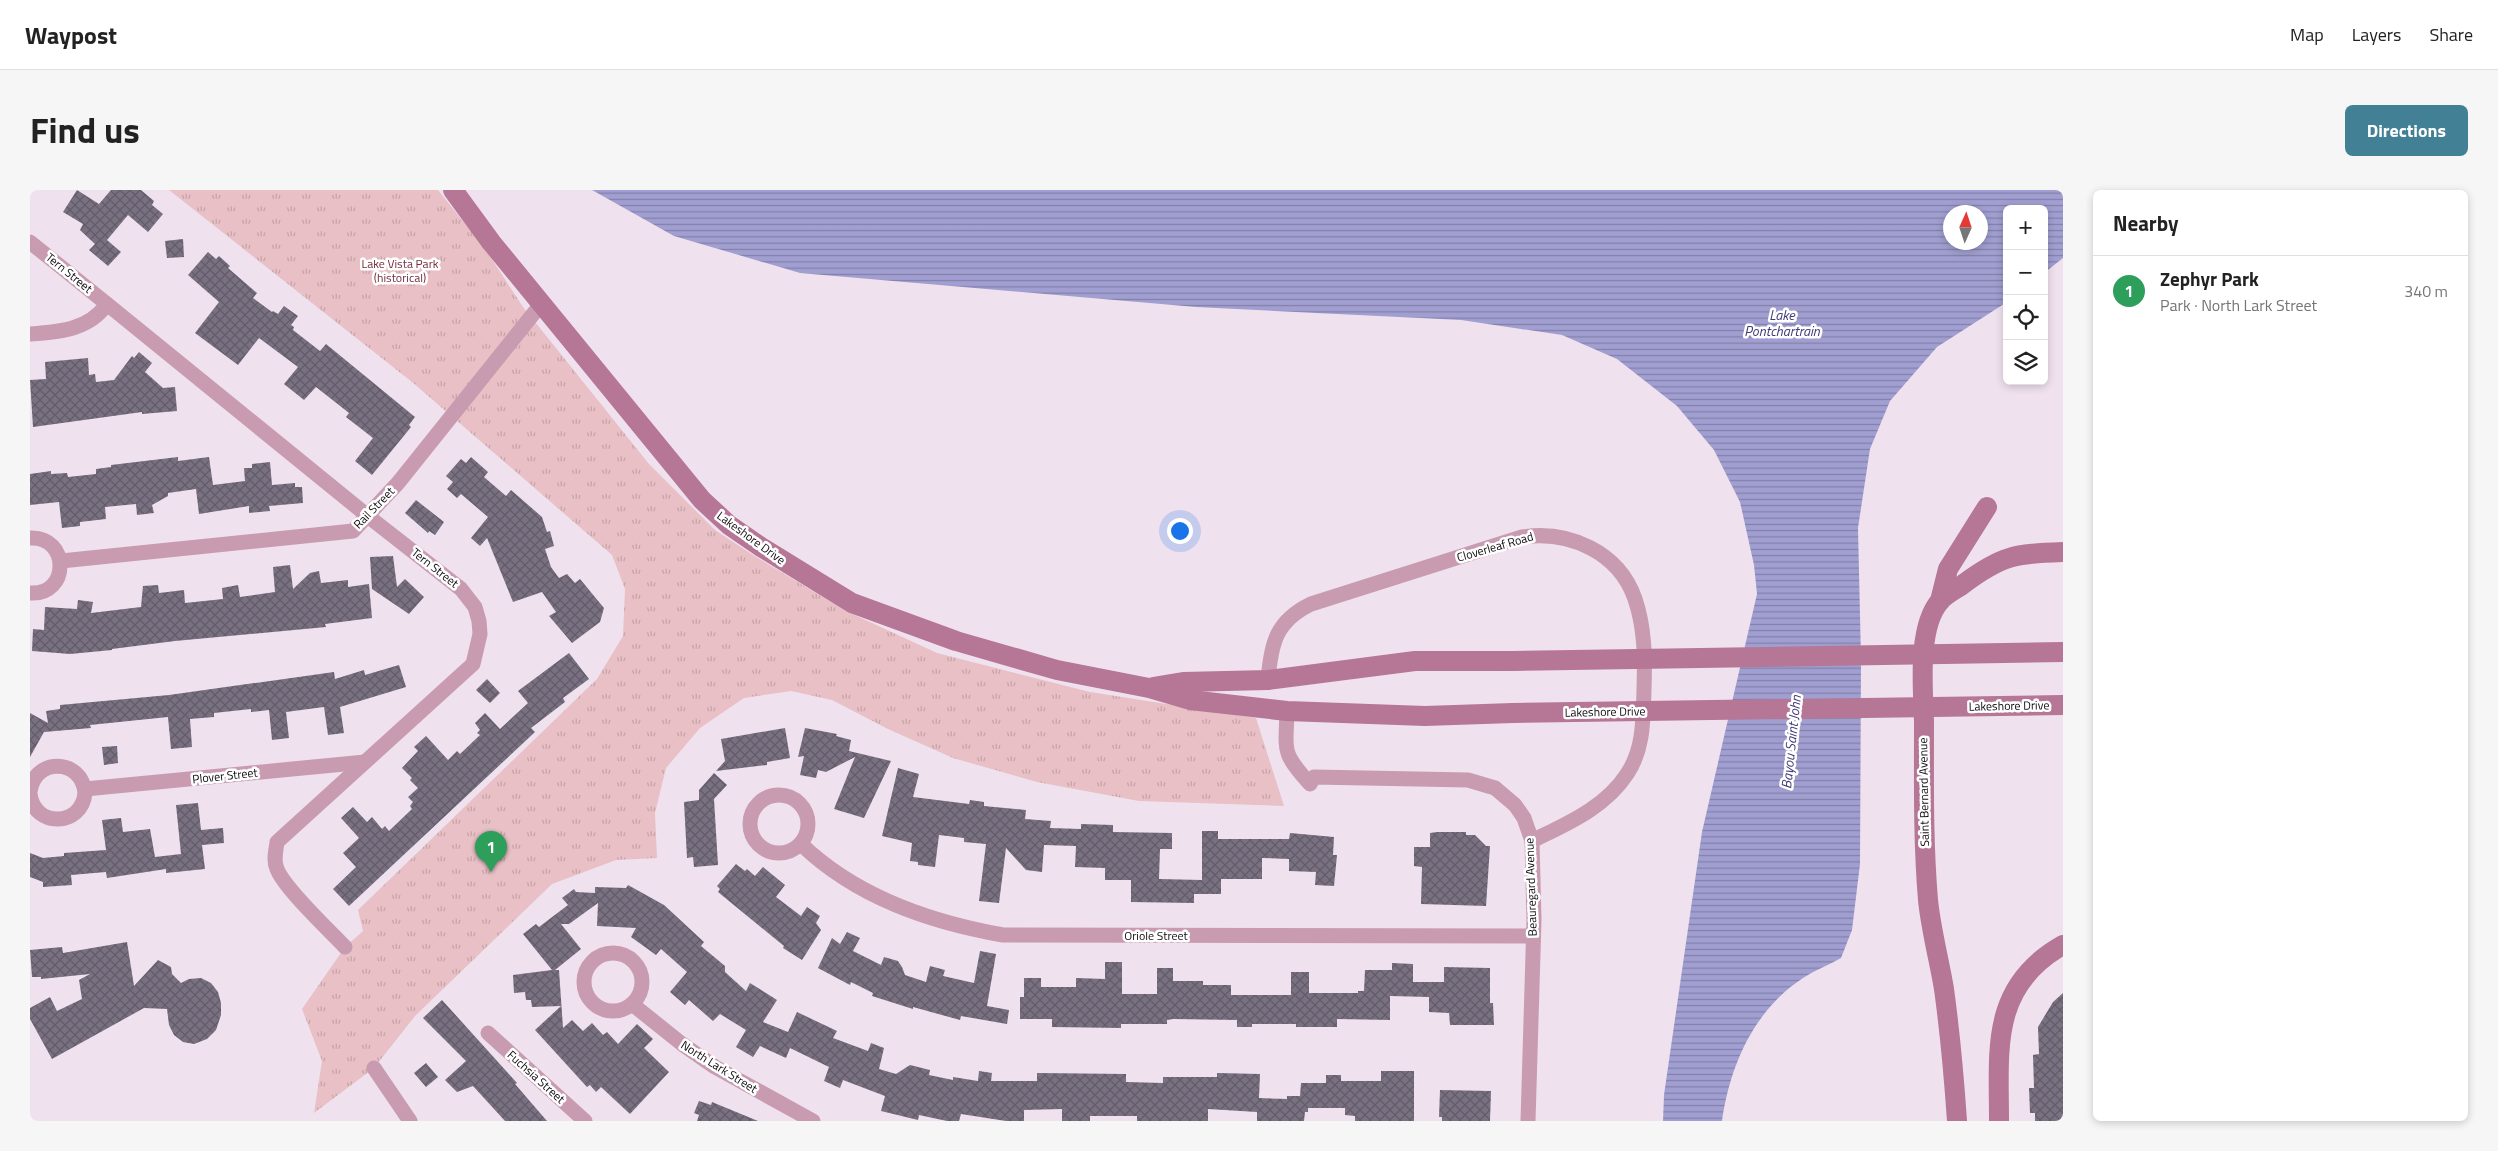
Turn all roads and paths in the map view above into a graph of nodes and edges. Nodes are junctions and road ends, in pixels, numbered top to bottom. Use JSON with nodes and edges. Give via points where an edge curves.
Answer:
{"nodes":[{"id":1,"x":453,"y":190,"type":"edge"},
{"id":2,"x":30,"y":242,"type":"edge"},
{"id":3,"x":542,"y":303,"type":"junction"},
{"id":4,"x":107,"y":304,"type":"junction"},
{"id":5,"x":30,"y":334,"type":"edge"},
{"id":6,"x":1987,"y":507,"type":"dead end"},
{"id":7,"x":368,"y":517,"type":"junction"},
{"id":8,"x":30,"y":538,"type":"edge"},
{"id":9,"x":2063,"y":552,"type":"edge"},
{"id":10,"x":61,"y":561,"type":"junction"},
{"id":11,"x":30,"y":594,"type":"edge"},
{"id":12,"x":1940,"y":601,"type":"junction"},
{"id":13,"x":2063,"y":652,"type":"edge"},
{"id":14,"x":1268,"y":680,"type":"junction"},
{"id":15,"x":1149,"y":688,"type":"junction"},
{"id":16,"x":2063,"y":705,"type":"edge"},
{"id":17,"x":1287,"y":710,"type":"junction"},
{"id":18,"x":365,"y":762,"type":"junction"},
{"id":19,"x":85,"y":789,"type":"junction"},
{"id":20,"x":30,"y":793,"type":"edge"},
{"id":21,"x":1532,"y":841,"type":"junction"},
{"id":22,"x":801,"y":844,"type":"dead end"},
{"id":23,"x":1533,"y":936,"type":"junction"},
{"id":24,"x":2063,"y":946,"type":"edge"},
{"id":25,"x":345,"y":947,"type":"dead end"},
{"id":26,"x":632,"y":1004,"type":"dead end"},
{"id":27,"x":488,"y":1033,"type":"dead end"},
{"id":28,"x":374,"y":1068,"type":"dead end"},
{"id":29,"x":410,"y":1121,"type":"edge"},
{"id":30,"x":585,"y":1121,"type":"edge"},
{"id":31,"x":813,"y":1121,"type":"edge"},
{"id":32,"x":1528,"y":1121,"type":"edge"},
{"id":33,"x":1957,"y":1121,"type":"edge"},
{"id":34,"x":1999,"y":1121,"type":"edge"}],
"edges":[{"from":1,"to":3,"type":"street","name":"Lakeshore Drive"},
{"from":2,"to":4,"type":"street","name":"Tern Street"},
{"from":3,"to":7,"type":"street","name":"Rail Street"},
{"from":3,"to":15,"type":"street","name":"Lakeshore Drive","via":[[702,500],[729,525],[815,582],[852,603],[956,641],[1057,670]]},
{"from":4,"to":5,"type":"street","via":[[99,315],[75,328]]},
{"from":4,"to":7,"type":"street","name":"Tern Street"},
{"from":6,"to":12,"type":"street","via":[[1948,569]]},
{"from":7,"to":10,"type":"street","name":"Rail Street","via":[[353,531]]},
{"from":7,"to":18,"type":"street","name":"Tern Street","via":[[461,588],[475,606],[480,634],[473,664]]},
{"from":8,"to":10,"type":"street","via":[[52,545]]},
{"from":9,"to":12,"type":"street","name":"Saint Bernard Avenue","via":[[2001,559]]},
{"from":10,"to":11,"type":"street","via":[[60,575],[55,584],[43,592]]},
{"from":12,"to":33,"type":"street","name":"Saint Bernard Avenue","via":[[1930,619],[1923,663],[1923,810],[1928,902],[1944,990]]},
{"from":13,"to":14,"type":"street","name":"Lakeshore Drive","bridge":true,"via":[[1415,661]]},
{"from":14,"to":15,"type":"street","name":"Lakeshore Drive","via":[[1182,682]]},
{"from":14,"to":21,"type":"street","name":"Cloverleaf Road","via":[[1270,658],[1280,629],[1298,610],[1311,604],[1522,537],[1554,536],[1589,547],[1602,555],[1623,577],[1640,615],[1644,674],[1640,742],[1628,773],[1612,793],[1574,821]]},
{"from":15,"to":17,"type":"street","name":"Lakeshore Drive","via":[[1190,700]]},
{"from":16,"to":17,"type":"street","name":"Lakeshore Drive","bridge":true,"via":[[1425,716]]},
{"from":17,"to":21,"type":"street","name":"Beauregard Avenue","via":[[1286,753],[1310,784],[1314,777],[1453,779],[1485,783],[1515,805],[1524,818]]},
{"from":18,"to":19,"type":"street","name":"Plover Street"},
{"from":18,"to":25,"type":"street","name":"Tern Street","via":[[277,842],[274,856],[276,868],[285,882]]},
{"from":19,"to":20,"type":"street","via":[[75,771],[57,765],[36,775]]},
{"from":19,"to":20,"type":"street","via":[[78,811],[62,820],[39,814]]},
{"from":21,"to":23,"type":"street","name":"Beauregard Avenue"},
{"from":22,"to":23,"type":"street","name":"Oriole Street","via":[[818,861],[888,902],[956,927],[1003,935]]},
{"from":23,"to":32,"type":"street","name":"Beauregard Avenue"},
{"from":24,"to":34,"type":"street","via":[[2030,973],[2007,1004],[2000,1030]]},
{"from":26,"to":31,"type":"street","name":"North Lark Street","via":[[709,1062]]},
{"from":27,"to":30,"type":"street","name":"Fuchsia Street"},
{"from":28,"to":29,"type":"street"}]}
